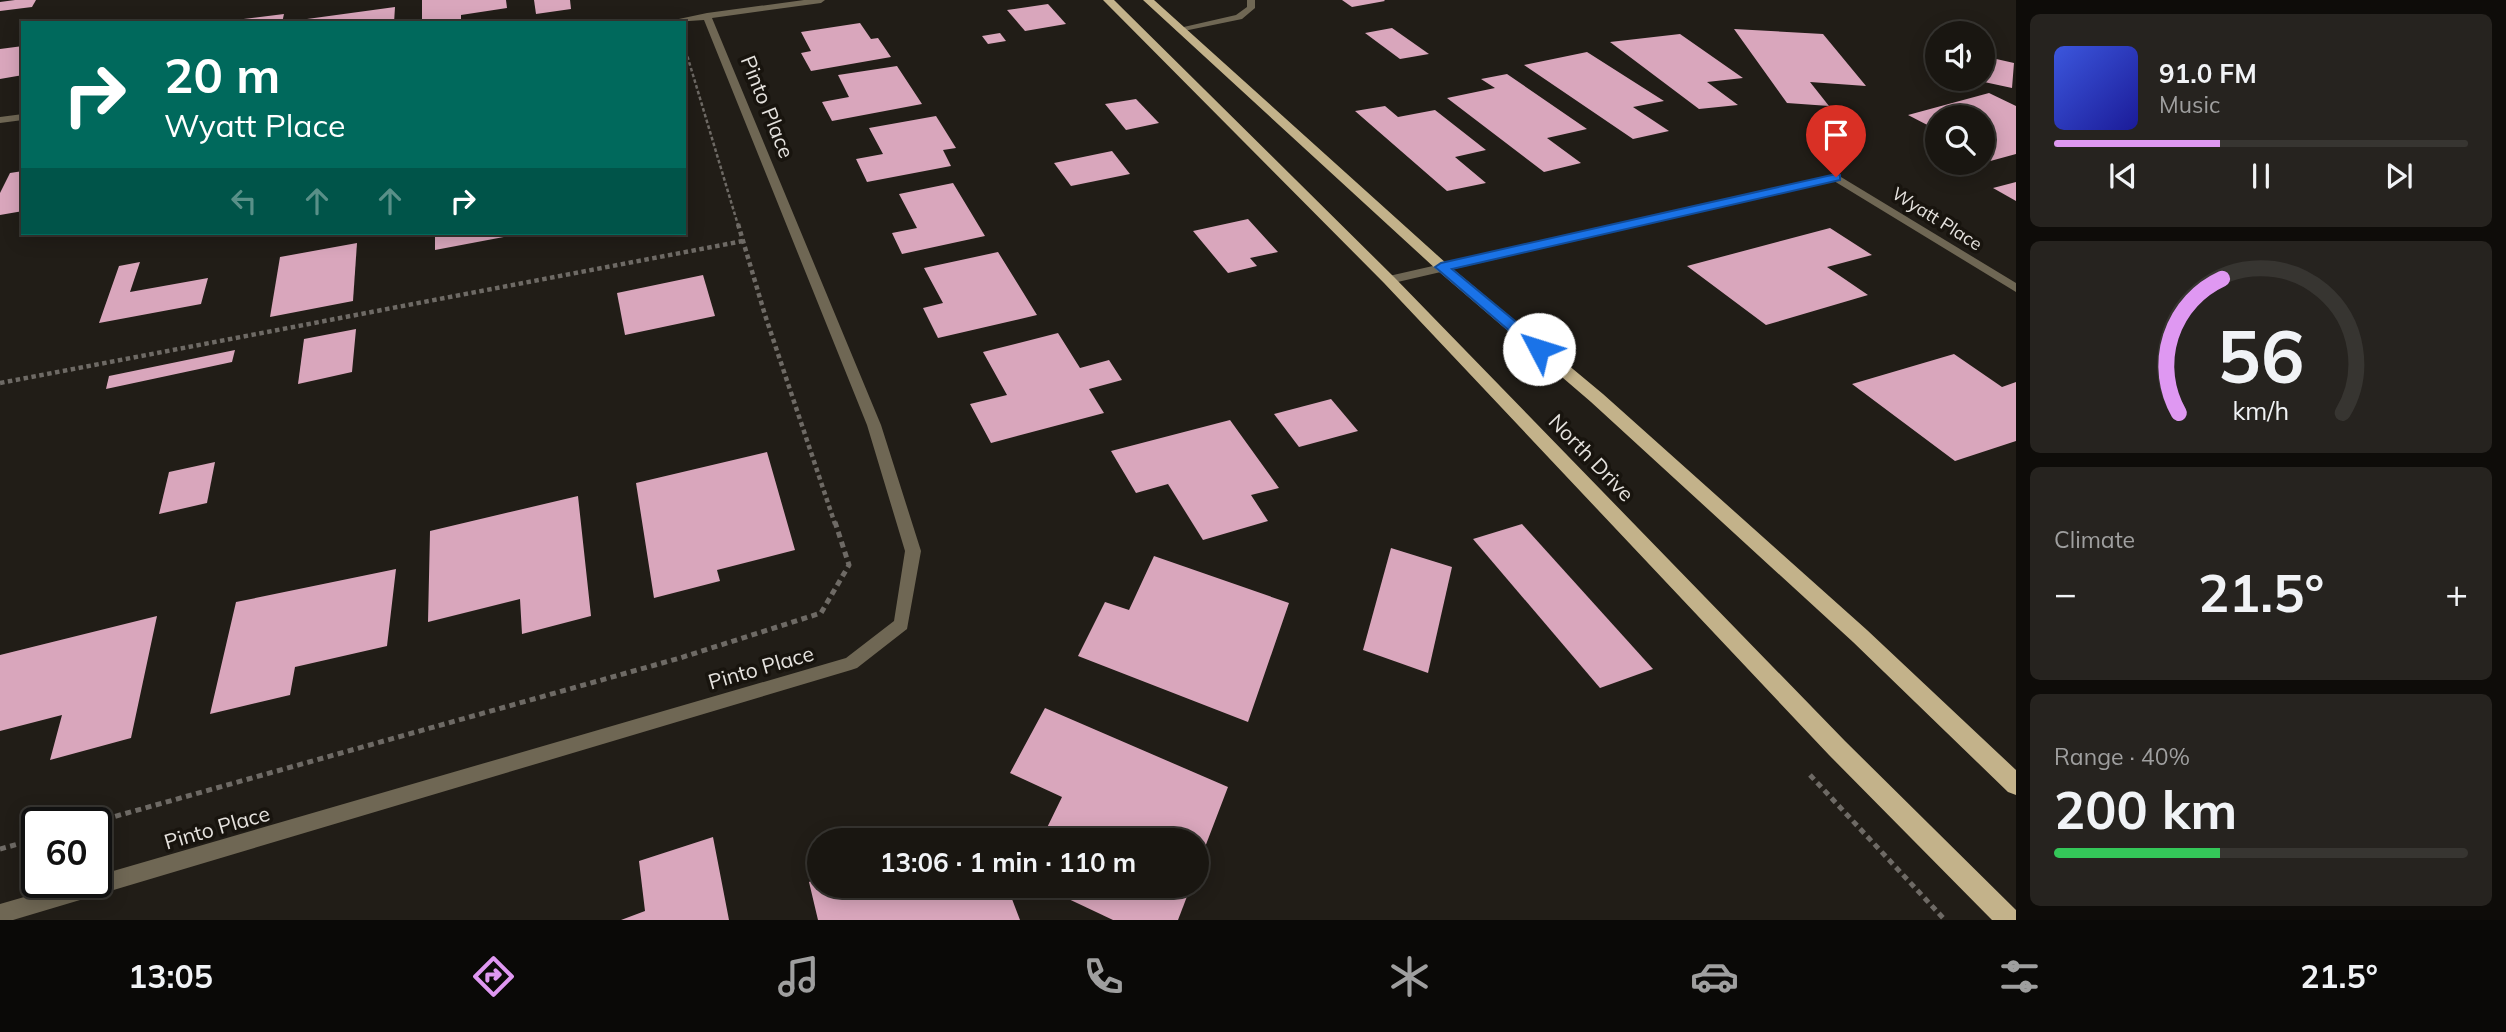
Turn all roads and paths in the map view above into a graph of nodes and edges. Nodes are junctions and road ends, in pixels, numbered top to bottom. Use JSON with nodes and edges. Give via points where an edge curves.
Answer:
{"nodes":[{"id":1,"x":821,"y":0,"type":"edge"},
{"id":2,"x":1108,"y":0,"type":"edge"},
{"id":3,"x":1148,"y":0,"type":"edge"},
{"id":4,"x":1251,"y":0,"type":"edge"},
{"id":5,"x":707,"y":16,"type":"junction"},
{"id":6,"x":676,"y":21,"type":"edge"},
{"id":7,"x":1179,"y":29,"type":"junction"},
{"id":8,"x":686,"y":51,"type":"edge"},
{"id":9,"x":21,"y":117,"type":"edge"},
{"id":10,"x":0,"y":120,"type":"edge"},
{"id":11,"x":743,"y":241,"type":"dead end"},
{"id":12,"x":1441,"y":267,"type":"junction"},
{"id":13,"x":1389,"y":279,"type":"junction"},
{"id":14,"x":2016,"y":288,"type":"edge"},
{"id":15,"x":0,"y":383,"type":"edge"},
{"id":16,"x":2016,"y":785,"type":"edge"},
{"id":17,"x":112,"y":817,"type":"edge"},
{"id":18,"x":21,"y":843,"type":"edge"},
{"id":19,"x":0,"y":849,"type":"edge"},
{"id":20,"x":0,"y":914,"type":"edge"},
{"id":21,"x":2009,"y":920,"type":"edge"}],
"edges":[{"from":1,"to":5,"type":"street"},
{"from":2,"to":13,"type":"main road","name":"North Drive"},
{"from":3,"to":7,"type":"main road"},
{"from":4,"to":7,"type":"street","via":[[1251,8],[1239,17]]},
{"from":5,"to":6,"type":"street"},
{"from":5,"to":20,"type":"street","name":"Pinto Place","via":[[874,425],[914,551],[901,624],[851,663]]},
{"from":7,"to":12,"type":"main road"},
{"from":8,"to":17,"type":"path","via":[[765,315],[849,565],[821,613],[680,658]]},
{"from":9,"to":10,"type":"street"},
{"from":11,"to":15,"type":"path"},
{"from":12,"to":13,"type":"street","name":"Wyatt Place"},
{"from":12,"to":14,"type":"street","name":"Wyatt Place","via":[[1836,177]]},
{"from":12,"to":16,"type":"main road","via":[[1607,407],[1860,636]]},
{"from":13,"to":21,"type":"main road","name":"North Drive"},
{"from":18,"to":19,"type":"path"}]}
